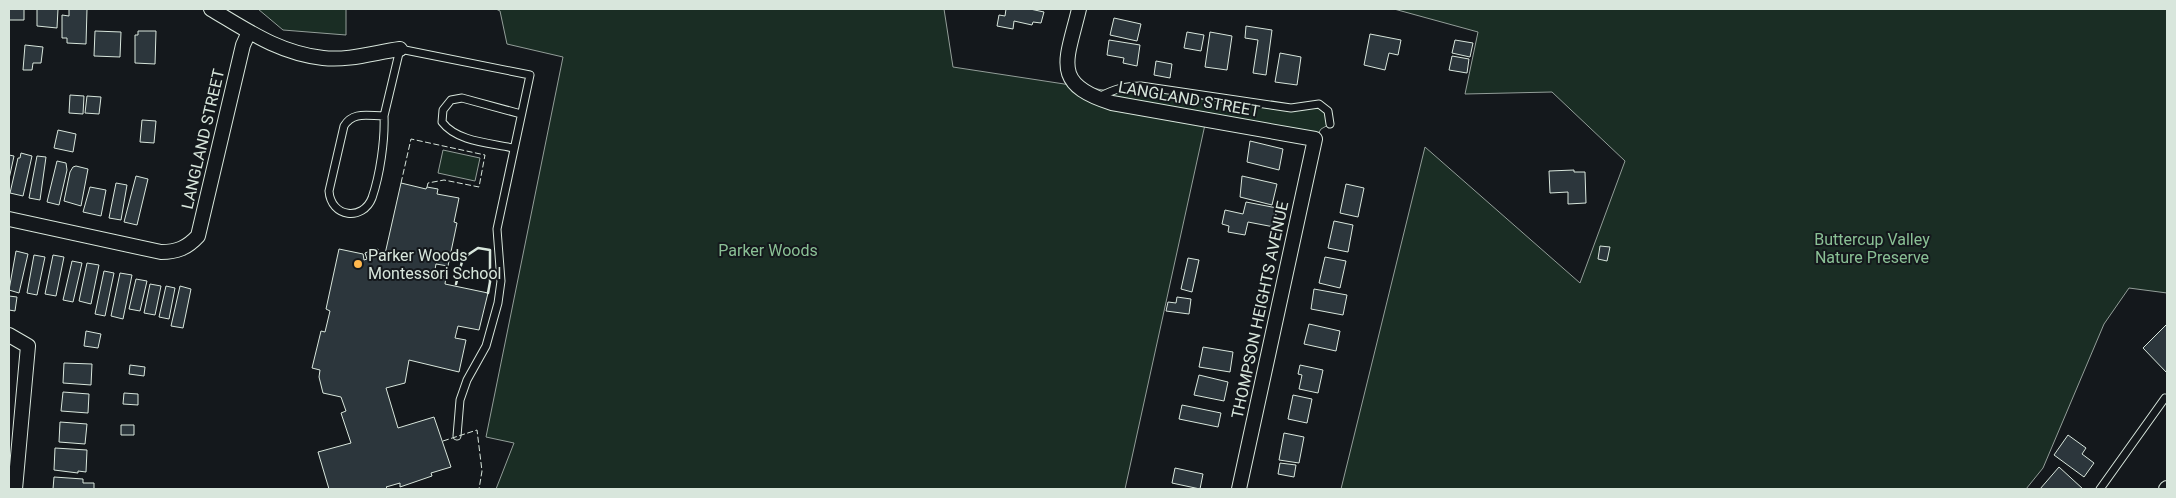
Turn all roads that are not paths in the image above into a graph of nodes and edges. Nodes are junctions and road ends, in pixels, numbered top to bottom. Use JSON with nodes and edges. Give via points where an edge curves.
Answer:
{"nodes":[{"id":1,"x":211,"y":9,"type":"edge"},
{"id":2,"x":1078,"y":9,"type":"edge"},
{"id":3,"x":249,"y":32,"type":"junction"},
{"id":4,"x":400,"y":49,"type":"junction"},
{"id":5,"x":1096,"y":98,"type":"junction"},
{"id":6,"x":521,"y":114,"type":"junction"},
{"id":7,"x":384,"y":116,"type":"junction"},
{"id":8,"x":1330,"y":124,"type":"dead end"},
{"id":9,"x":1315,"y":138,"type":"joint"},
{"id":10,"x":513,"y":148,"type":"junction"},
{"id":11,"x":9,"y":219,"type":"edge"},
{"id":12,"x":9,"y":335,"type":"edge"},
{"id":13,"x":2165,"y":398,"type":"dead end"},
{"id":14,"x":458,"y":436,"type":"dead end"},
{"id":15,"x":15,"y":489,"type":"edge"},
{"id":16,"x":1238,"y":489,"type":"edge"},
{"id":17,"x":2100,"y":489,"type":"edge"}],
"edges":[{"from":1,"to":3,"type":"street"},
{"from":2,"to":5,"type":"street","name":"LANGLAND STREET","via":[[1068,72],[1079,89]]},
{"from":3,"to":4,"type":"street","via":[[280,48],[324,58]]},
{"from":3,"to":11,"type":"street","name":"LANGLAND STREET","via":[[243,45],[198,236],[190,245],[173,252],[161,252]]},
{"from":4,"to":6,"type":"lane","via":[[530,75]]},
{"from":4,"to":7,"type":"lane"},
{"from":5,"to":8,"type":"lane","via":[[1113,89],[1134,86],[1291,108],[1319,104],[1328,111]]},
{"from":5,"to":9,"type":"street","name":"LANGLAND STREET"},
{"from":6,"to":10,"type":"lane"},
{"from":6,"to":10,"type":"lane","via":[[462,98],[451,100],[444,110],[442,122],[459,136]]},
{"from":7,"to":7,"type":"lane","via":[[358,115],[349,118],[344,126],[329,191],[330,202],[348,214],[365,207],[371,198],[385,138]]},
{"from":9,"to":16,"type":"street","name":"THOMPSON HEIGHTS AVENUE"},
{"from":10,"to":14,"type":"lane","via":[[497,229],[501,281],[498,303],[486,346],[460,400]]},
{"from":12,"to":15,"type":"street","via":[[28,346]]},
{"from":13,"to":17,"type":"lane"}]}
